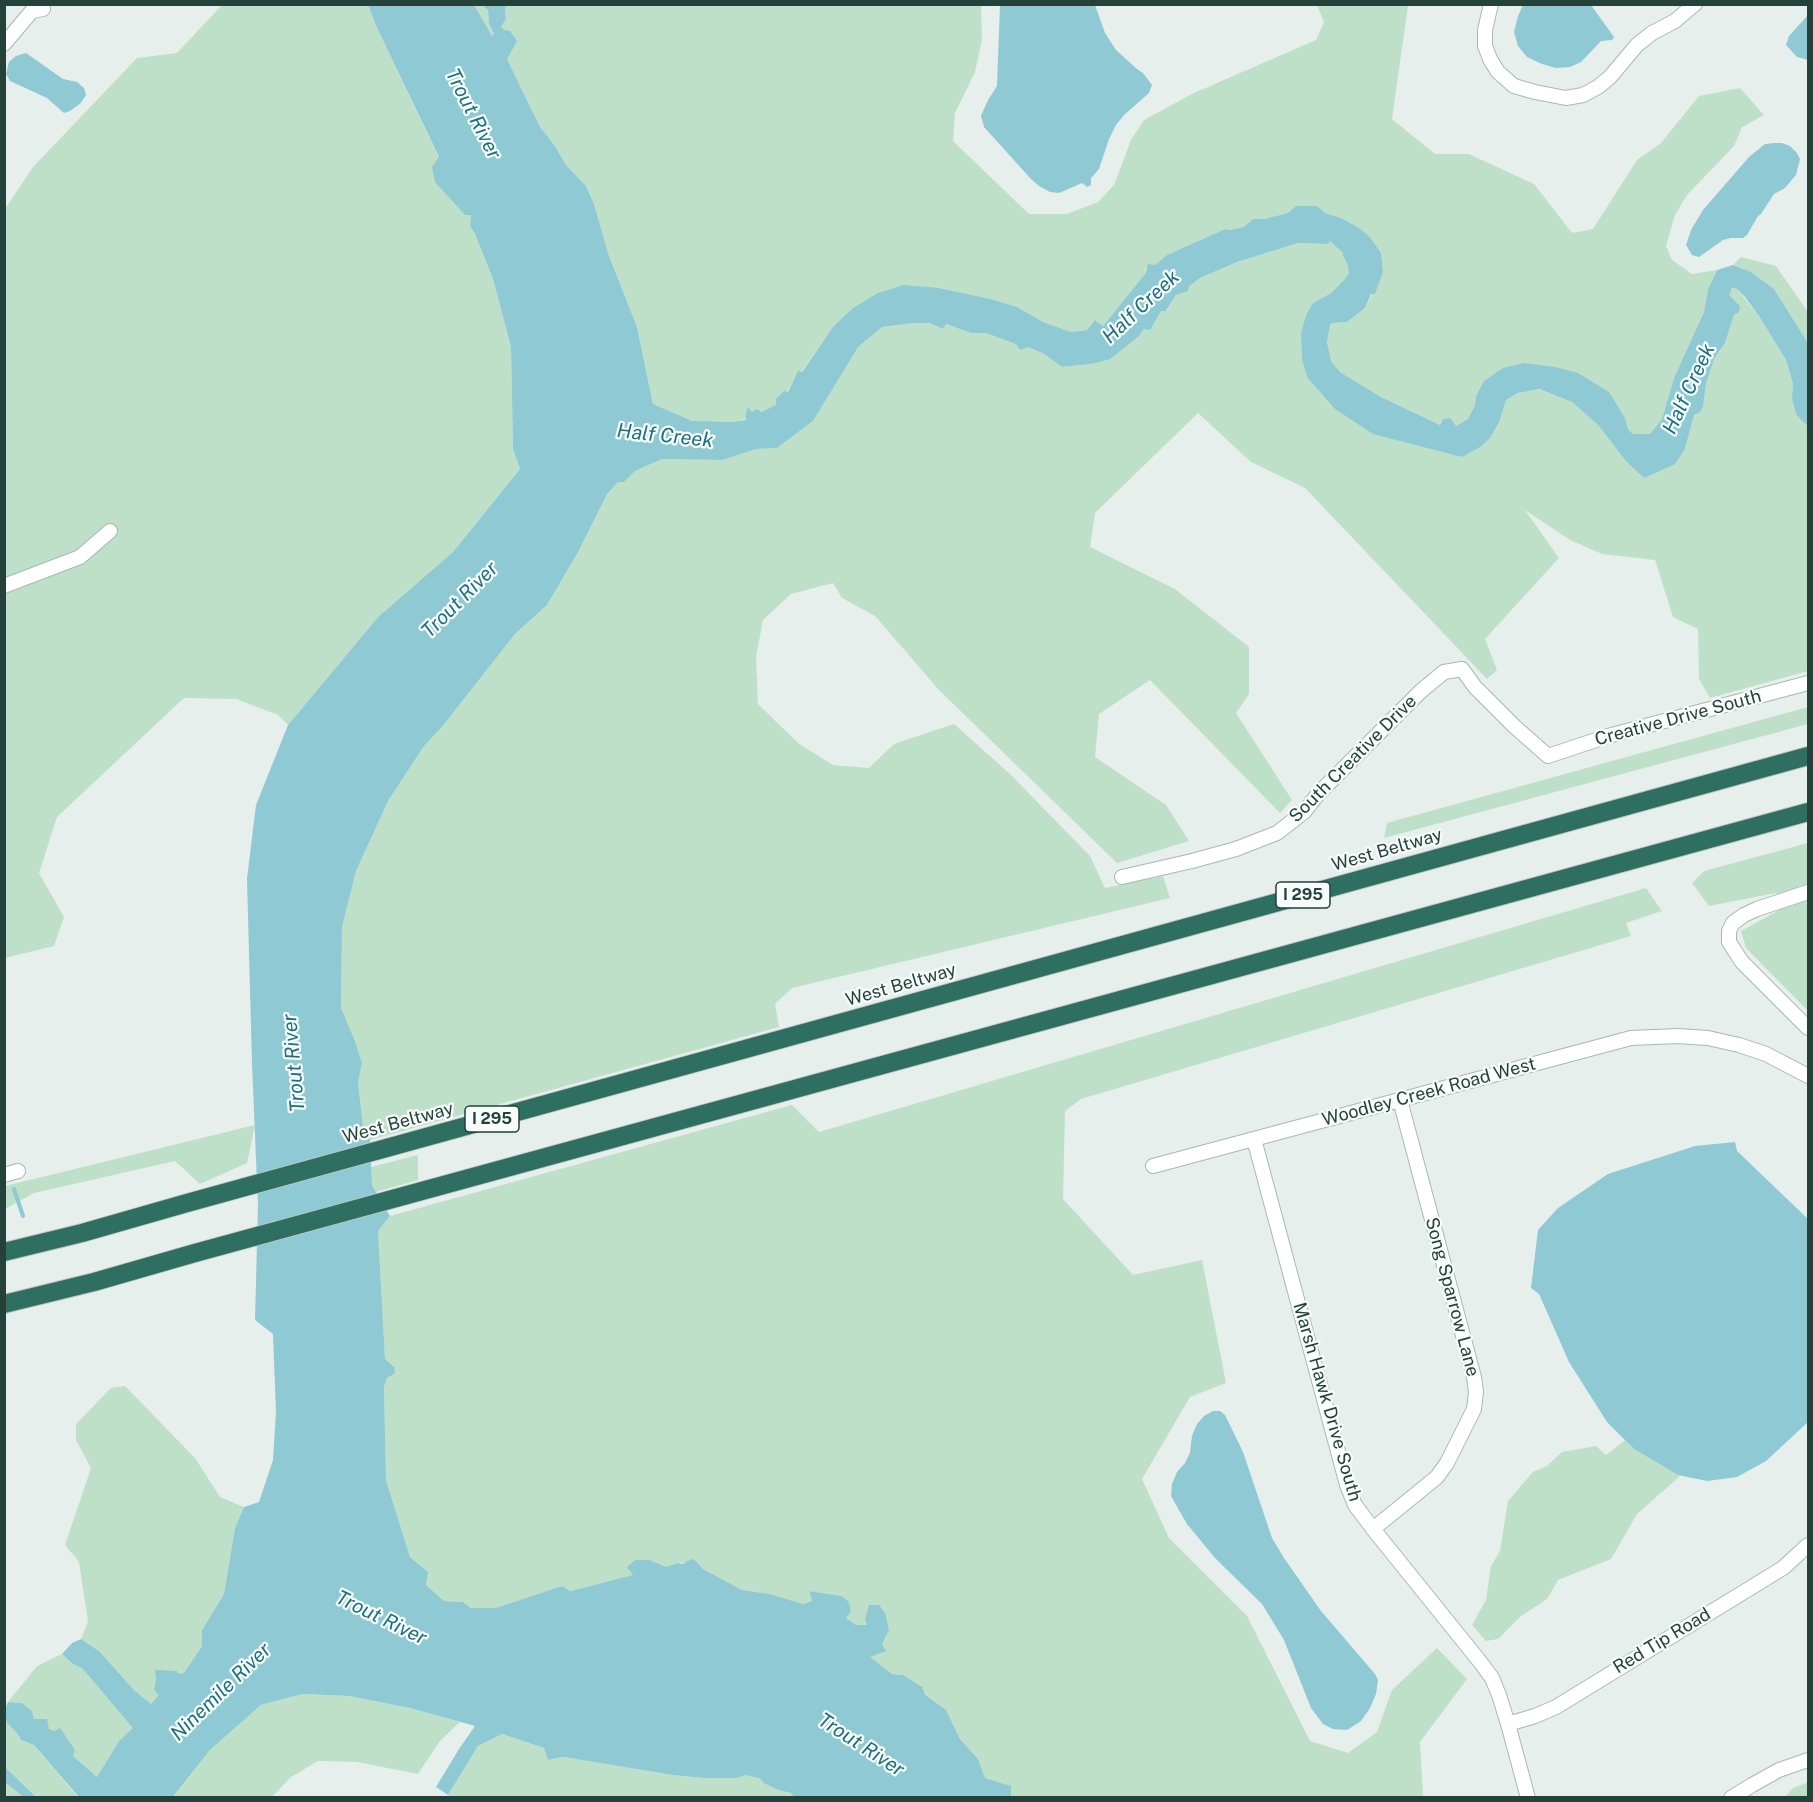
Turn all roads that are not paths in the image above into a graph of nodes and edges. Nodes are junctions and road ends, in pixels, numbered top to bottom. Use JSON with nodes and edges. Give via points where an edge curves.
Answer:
{"nodes":[{"id":1,"x":1491,"y":4,"type":"edge"},
{"id":2,"x":1695,"y":4,"type":"edge"},
{"id":3,"x":43,"y":9,"type":"dead end"},
{"id":4,"x":4,"y":44,"type":"edge"},
{"id":5,"x":110,"y":531,"type":"dead end"},
{"id":6,"x":4,"y":586,"type":"edge"},
{"id":7,"x":1809,"y":683,"type":"edge"},
{"id":8,"x":1548,"y":756,"type":"joint"},
{"id":9,"x":1809,"y":756,"type":"edge"},
{"id":10,"x":1809,"y":812,"type":"edge"},
{"id":11,"x":1122,"y":877,"type":"dead end"},
{"id":12,"x":1809,"y":892,"type":"edge"},
{"id":13,"x":1809,"y":1028,"type":"edge"},
{"id":14,"x":1809,"y":1076,"type":"edge"},
{"id":15,"x":1400,"y":1100,"type":"junction"},
{"id":16,"x":1254,"y":1139,"type":"junction"},
{"id":17,"x":1153,"y":1166,"type":"dead end"},
{"id":18,"x":4,"y":1252,"type":"edge"},
{"id":19,"x":4,"y":1304,"type":"edge"},
{"id":20,"x":1373,"y":1529,"type":"junction"},
{"id":21,"x":1809,"y":1545,"type":"edge"},
{"id":22,"x":1508,"y":1724,"type":"junction"},
{"id":23,"x":1809,"y":1760,"type":"edge"},
{"id":24,"x":1528,"y":1797,"type":"edge"},
{"id":25,"x":1731,"y":1797,"type":"edge"}],
"edges":[{"from":1,"to":2,"type":"street","via":[[1485,46],[1498,72],[1514,86],[1566,98],[1598,87],[1637,45]]},
{"from":3,"to":4,"type":"street","via":[[32,11]]},
{"from":5,"to":6,"type":"street","via":[[80,557]]},
{"from":7,"to":8,"type":"street","name":"Creative Drive South","via":[[1608,736]]},
{"from":8,"to":11,"type":"street","name":"South Creative Drive","via":[[1515,727],[1462,669],[1444,672],[1304,812],[1277,833],[1236,849]]},
{"from":9,"to":18,"type":"highway","name":"West Beltway","number":"I 295"},
{"from":10,"to":19,"type":"highway"},
{"from":12,"to":13,"type":"street","via":[[1744,915],[1729,930],[1729,942],[1742,962]]},
{"from":14,"to":15,"type":"street","name":"Woodley Creek Road West","via":[[1766,1054],[1708,1038],[1631,1038]]},
{"from":15,"to":16,"type":"street","name":"Woodley Creek Road West"},
{"from":15,"to":20,"type":"street","name":"Song Sparrow Lane","via":[[1476,1392],[1474,1409],[1437,1477]]},
{"from":16,"to":17,"type":"street","name":"Woodley Creek Road West"},
{"from":16,"to":20,"type":"street","name":"Marsh Hawk Drive South","via":[[1347,1485],[1355,1505]]},
{"from":20,"to":22,"type":"street","name":"Marsh Hawk Drive South","via":[[1487,1671]]},
{"from":21,"to":22,"type":"street","name":"Red Tip Road","via":[[1783,1568],[1556,1707]]},
{"from":22,"to":24,"type":"street","name":"Marsh Hawk Drive South"},
{"from":23,"to":25,"type":"street","via":[[1779,1770]]}]}
